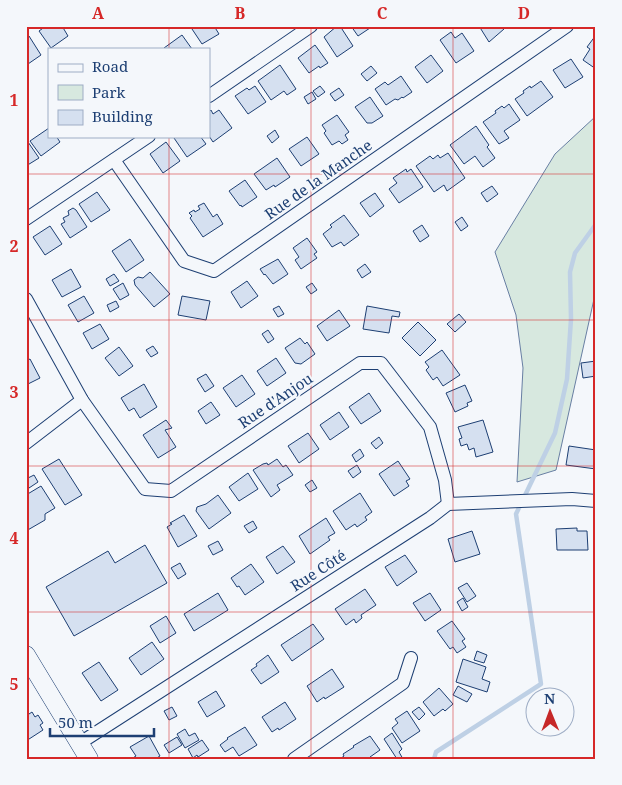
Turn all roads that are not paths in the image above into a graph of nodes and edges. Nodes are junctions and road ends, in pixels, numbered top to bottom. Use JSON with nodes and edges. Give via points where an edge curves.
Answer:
{"nodes":[{"id":1,"x":311,"y":26,"type":"edge"},
{"id":2,"x":567,"y":26,"type":"edge"},
{"id":3,"x":210,"y":95,"type":"edge"},
{"id":4,"x":146,"y":138,"type":"edge"},
{"id":5,"x":114,"y":160,"type":"junction"},
{"id":6,"x":26,"y":219,"type":"edge"},
{"id":7,"x":26,"y":299,"type":"edge"},
{"id":8,"x":82,"y":400,"type":"junction"},
{"id":9,"x":26,"y":443,"type":"edge"},
{"id":10,"x":596,"y":500,"type":"edge"},
{"id":11,"x":448,"y":504,"type":"junction"},
{"id":12,"x":26,"y":655,"type":"edge"},
{"id":13,"x":411,"y":658,"type":"dead end"},
{"id":14,"x":80,"y":743,"type":"junction"},
{"id":15,"x":90,"y":759,"type":"edge"},
{"id":16,"x":294,"y":759,"type":"edge"}],
"edges":[{"from":1,"to":3,"type":"street"},
{"from":2,"to":5,"type":"street","name":"Rue de la Manche","via":[[214,271],[184,261]]},
{"from":4,"to":5,"type":"street"},
{"from":5,"to":6,"type":"street"},
{"from":7,"to":8,"type":"street","name":"Rue d'Anjou"},
{"from":8,"to":9,"type":"street"},
{"from":8,"to":11,"type":"street","name":"Rue d'Anjou","via":[[145,489],[171,490],[360,363],[381,363],[430,427],[445,480]]},
{"from":10,"to":11,"type":"street"},
{"from":11,"to":14,"type":"street","name":"Rue Côté"},
{"from":12,"to":14,"type":"main road"},
{"from":13,"to":16,"type":"street","via":[[403,683]]},
{"from":14,"to":15,"type":"main road"}]}
